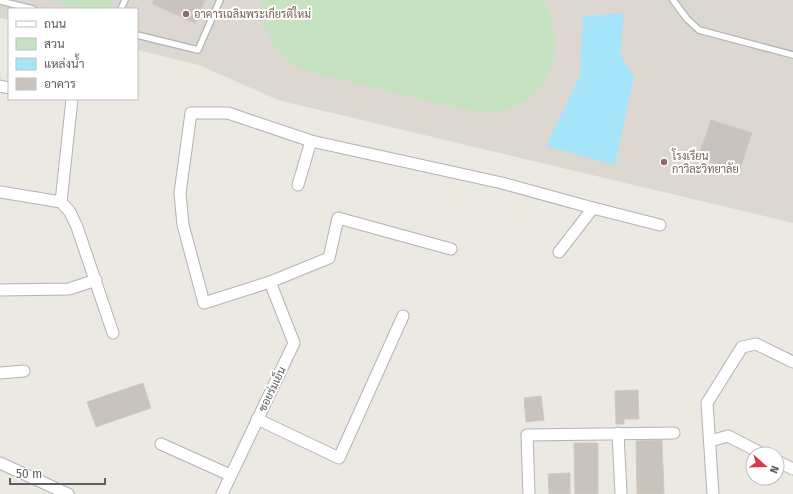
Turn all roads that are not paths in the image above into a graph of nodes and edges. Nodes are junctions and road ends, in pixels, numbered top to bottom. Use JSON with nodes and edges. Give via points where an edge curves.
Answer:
{"nodes":[{"id":1,"x":220,"y":0,"type":"edge"},
{"id":2,"x":673,"y":0,"type":"edge"},
{"id":3,"x":0,"y":1,"type":"edge"},
{"id":4,"x":29,"y":8,"type":"edge"},
{"id":5,"x":138,"y":35,"type":"edge"},
{"id":6,"x":793,"y":55,"type":"edge"},
{"id":7,"x":72,"y":100,"type":"edge"},
{"id":8,"x":311,"y":141,"type":"junction"},
{"id":9,"x":298,"y":185,"type":"dead end"},
{"id":10,"x":0,"y":192,"type":"edge"},
{"id":11,"x":61,"y":202,"type":"junction"},
{"id":12,"x":593,"y":208,"type":"junction"},
{"id":13,"x":660,"y":225,"type":"dead end"},
{"id":14,"x":451,"y":249,"type":"dead end"},
{"id":15,"x":559,"y":252,"type":"dead end"},
{"id":16,"x":96,"y":280,"type":"junction"},
{"id":17,"x":270,"y":282,"type":"junction"},
{"id":18,"x":0,"y":290,"type":"edge"},
{"id":19,"x":403,"y":316,"type":"dead end"},
{"id":20,"x":113,"y":333,"type":"dead end"},
{"id":21,"x":793,"y":362,"type":"edge"},
{"id":22,"x":24,"y":371,"type":"dead end"},
{"id":23,"x":0,"y":374,"type":"edge"},
{"id":24,"x":257,"y":419,"type":"junction"},
{"id":25,"x":674,"y":433,"type":"dead end"},
{"id":26,"x":618,"y":434,"type":"junction"},
{"id":27,"x":710,"y":441,"type":"junction"},
{"id":28,"x":161,"y":444,"type":"dead end"},
{"id":29,"x":748,"y":446,"type":"edge"},
{"id":30,"x":0,"y":463,"type":"edge"},
{"id":31,"x":230,"y":475,"type":"junction"},
{"id":32,"x":68,"y":494,"type":"edge"},
{"id":33,"x":222,"y":494,"type":"edge"},
{"id":34,"x":529,"y":494,"type":"edge"},
{"id":35,"x":621,"y":494,"type":"edge"},
{"id":36,"x":713,"y":494,"type":"edge"}],
"edges":[{"from":1,"to":5,"type":"lane","via":[[198,50]]},
{"from":2,"to":6,"type":"lane","via":[[699,30]]},
{"from":3,"to":4,"type":"lane"},
{"from":7,"to":11,"type":"street"},
{"from":8,"to":9,"type":"street"},
{"from":8,"to":12,"type":"street","via":[[502,183]]},
{"from":8,"to":17,"type":"street","via":[[228,113],[191,113],[180,193],[183,224],[204,303]]},
{"from":10,"to":11,"type":"street"},
{"from":11,"to":16,"type":"street","via":[[77,226]]},
{"from":12,"to":13,"type":"street"},
{"from":12,"to":15,"type":"street"},
{"from":14,"to":17,"type":"street","via":[[338,218],[329,258]]},
{"from":16,"to":18,"type":"street","via":[[69,289]]},
{"from":16,"to":20,"type":"street"},
{"from":17,"to":24,"type":"street","name":"ซอยร่มเย็น","via":[[294,342]]},
{"from":19,"to":24,"type":"street","via":[[339,458]]},
{"from":21,"to":27,"type":"street","via":[[756,344],[742,347],[707,403]]},
{"from":22,"to":23,"type":"street"},
{"from":24,"to":31,"type":"street","name":"ซอยร่มเย็น"},
{"from":25,"to":26,"type":"street"},
{"from":26,"to":34,"type":"street","via":[[527,436]]},
{"from":26,"to":35,"type":"street"},
{"from":27,"to":29,"type":"street","via":[[728,436]]},
{"from":27,"to":36,"type":"street"},
{"from":28,"to":31,"type":"street"},
{"from":30,"to":32,"type":"street"},
{"from":31,"to":33,"type":"street","name":"ซอยร่มเย็น"}]}
